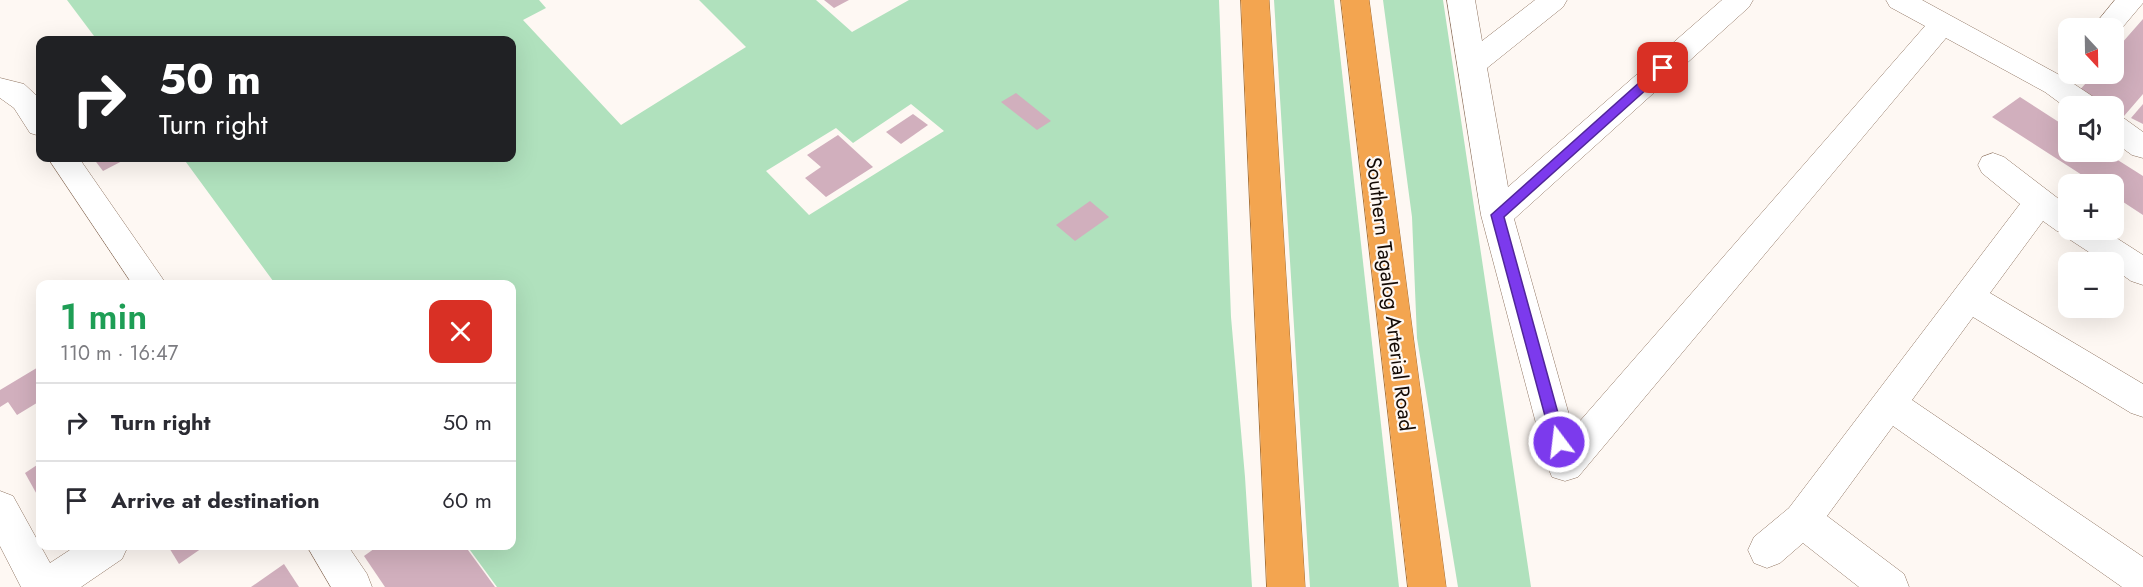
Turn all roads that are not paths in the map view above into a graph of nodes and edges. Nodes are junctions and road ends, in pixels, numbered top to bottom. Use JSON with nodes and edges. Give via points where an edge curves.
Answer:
{"nodes":[{"id":1,"x":1255,"y":0,"type":"edge"},
{"id":2,"x":1355,"y":0,"type":"edge"},
{"id":3,"x":1461,"y":0,"type":"edge"},
{"id":4,"x":1553,"y":0,"type":"edge"},
{"id":5,"x":1739,"y":0,"type":"edge"},
{"id":6,"x":1900,"y":0,"type":"edge"},
{"id":7,"x":2131,"y":0,"type":"edge"},
{"id":8,"x":2115,"y":18,"type":"edge"},
{"id":9,"x":1943,"y":23,"type":"junction"},
{"id":10,"x":1471,"y":65,"type":"junction"},
{"id":11,"x":2058,"y":76,"type":"edge"},
{"id":12,"x":2067,"y":84,"type":"edge"},
{"id":13,"x":0,"y":88,"type":"edge"},
{"id":14,"x":2077,"y":96,"type":"edge"},
{"id":15,"x":36,"y":119,"type":"edge"},
{"id":16,"x":2124,"y":134,"type":"edge"},
{"id":17,"x":2143,"y":147,"type":"edge"},
{"id":18,"x":66,"y":162,"type":"edge"},
{"id":19,"x":1993,"y":165,"type":"dead end"},
{"id":20,"x":2039,"y":202,"type":"junction"},
{"id":21,"x":1497,"y":215,"type":"junction"},
{"id":22,"x":2058,"y":215,"type":"edge"},
{"id":23,"x":2095,"y":240,"type":"edge"},
{"id":24,"x":2143,"y":272,"type":"edge"},
{"id":25,"x":148,"y":280,"type":"edge"},
{"id":26,"x":1968,"y":297,"type":"junction"},
{"id":27,"x":2143,"y":402,"type":"edge"},
{"id":28,"x":1888,"y":404,"type":"junction"},
{"id":29,"x":0,"y":508,"type":"edge"},
{"id":30,"x":1802,"y":520,"type":"junction"},
{"id":31,"x":103,"y":550,"type":"edge"},
{"id":32,"x":329,"y":550,"type":"edge"},
{"id":33,"x":1767,"y":550,"type":"dead end"},
{"id":34,"x":2143,"y":579,"type":"edge"},
{"id":35,"x":42,"y":587,"type":"edge"},
{"id":36,"x":48,"y":587,"type":"edge"},
{"id":37,"x":353,"y":587,"type":"edge"},
{"id":38,"x":1286,"y":587,"type":"edge"},
{"id":39,"x":1427,"y":587,"type":"edge"},
{"id":40,"x":1890,"y":587,"type":"edge"}],
"edges":[{"from":1,"to":38,"type":"highway"},
{"from":2,"to":39,"type":"highway","name":"Southern Tagalog Arterial Road"},
{"from":3,"to":10,"type":"street"},
{"from":4,"to":10,"type":"street"},
{"from":5,"to":21,"type":"street"},
{"from":6,"to":9,"type":"street"},
{"from":7,"to":8,"type":"street"},
{"from":9,"to":11,"type":"street"},
{"from":9,"to":21,"type":"street","via":[[1565,465]]},
{"from":10,"to":21,"type":"street"},
{"from":12,"to":14,"type":"street"},
{"from":13,"to":15,"type":"street","via":[[18,93]]},
{"from":16,"to":17,"type":"street"},
{"from":18,"to":25,"type":"street"},
{"from":19,"to":20,"type":"street"},
{"from":20,"to":22,"type":"street"},
{"from":20,"to":26,"type":"street"},
{"from":23,"to":24,"type":"street"},
{"from":26,"to":27,"type":"street"},
{"from":26,"to":28,"type":"street"},
{"from":28,"to":30,"type":"street"},
{"from":28,"to":34,"type":"street"},
{"from":29,"to":35,"type":"street"},
{"from":30,"to":33,"type":"street"},
{"from":30,"to":40,"type":"street"},
{"from":31,"to":36,"type":"street"},
{"from":32,"to":37,"type":"street"}]}
